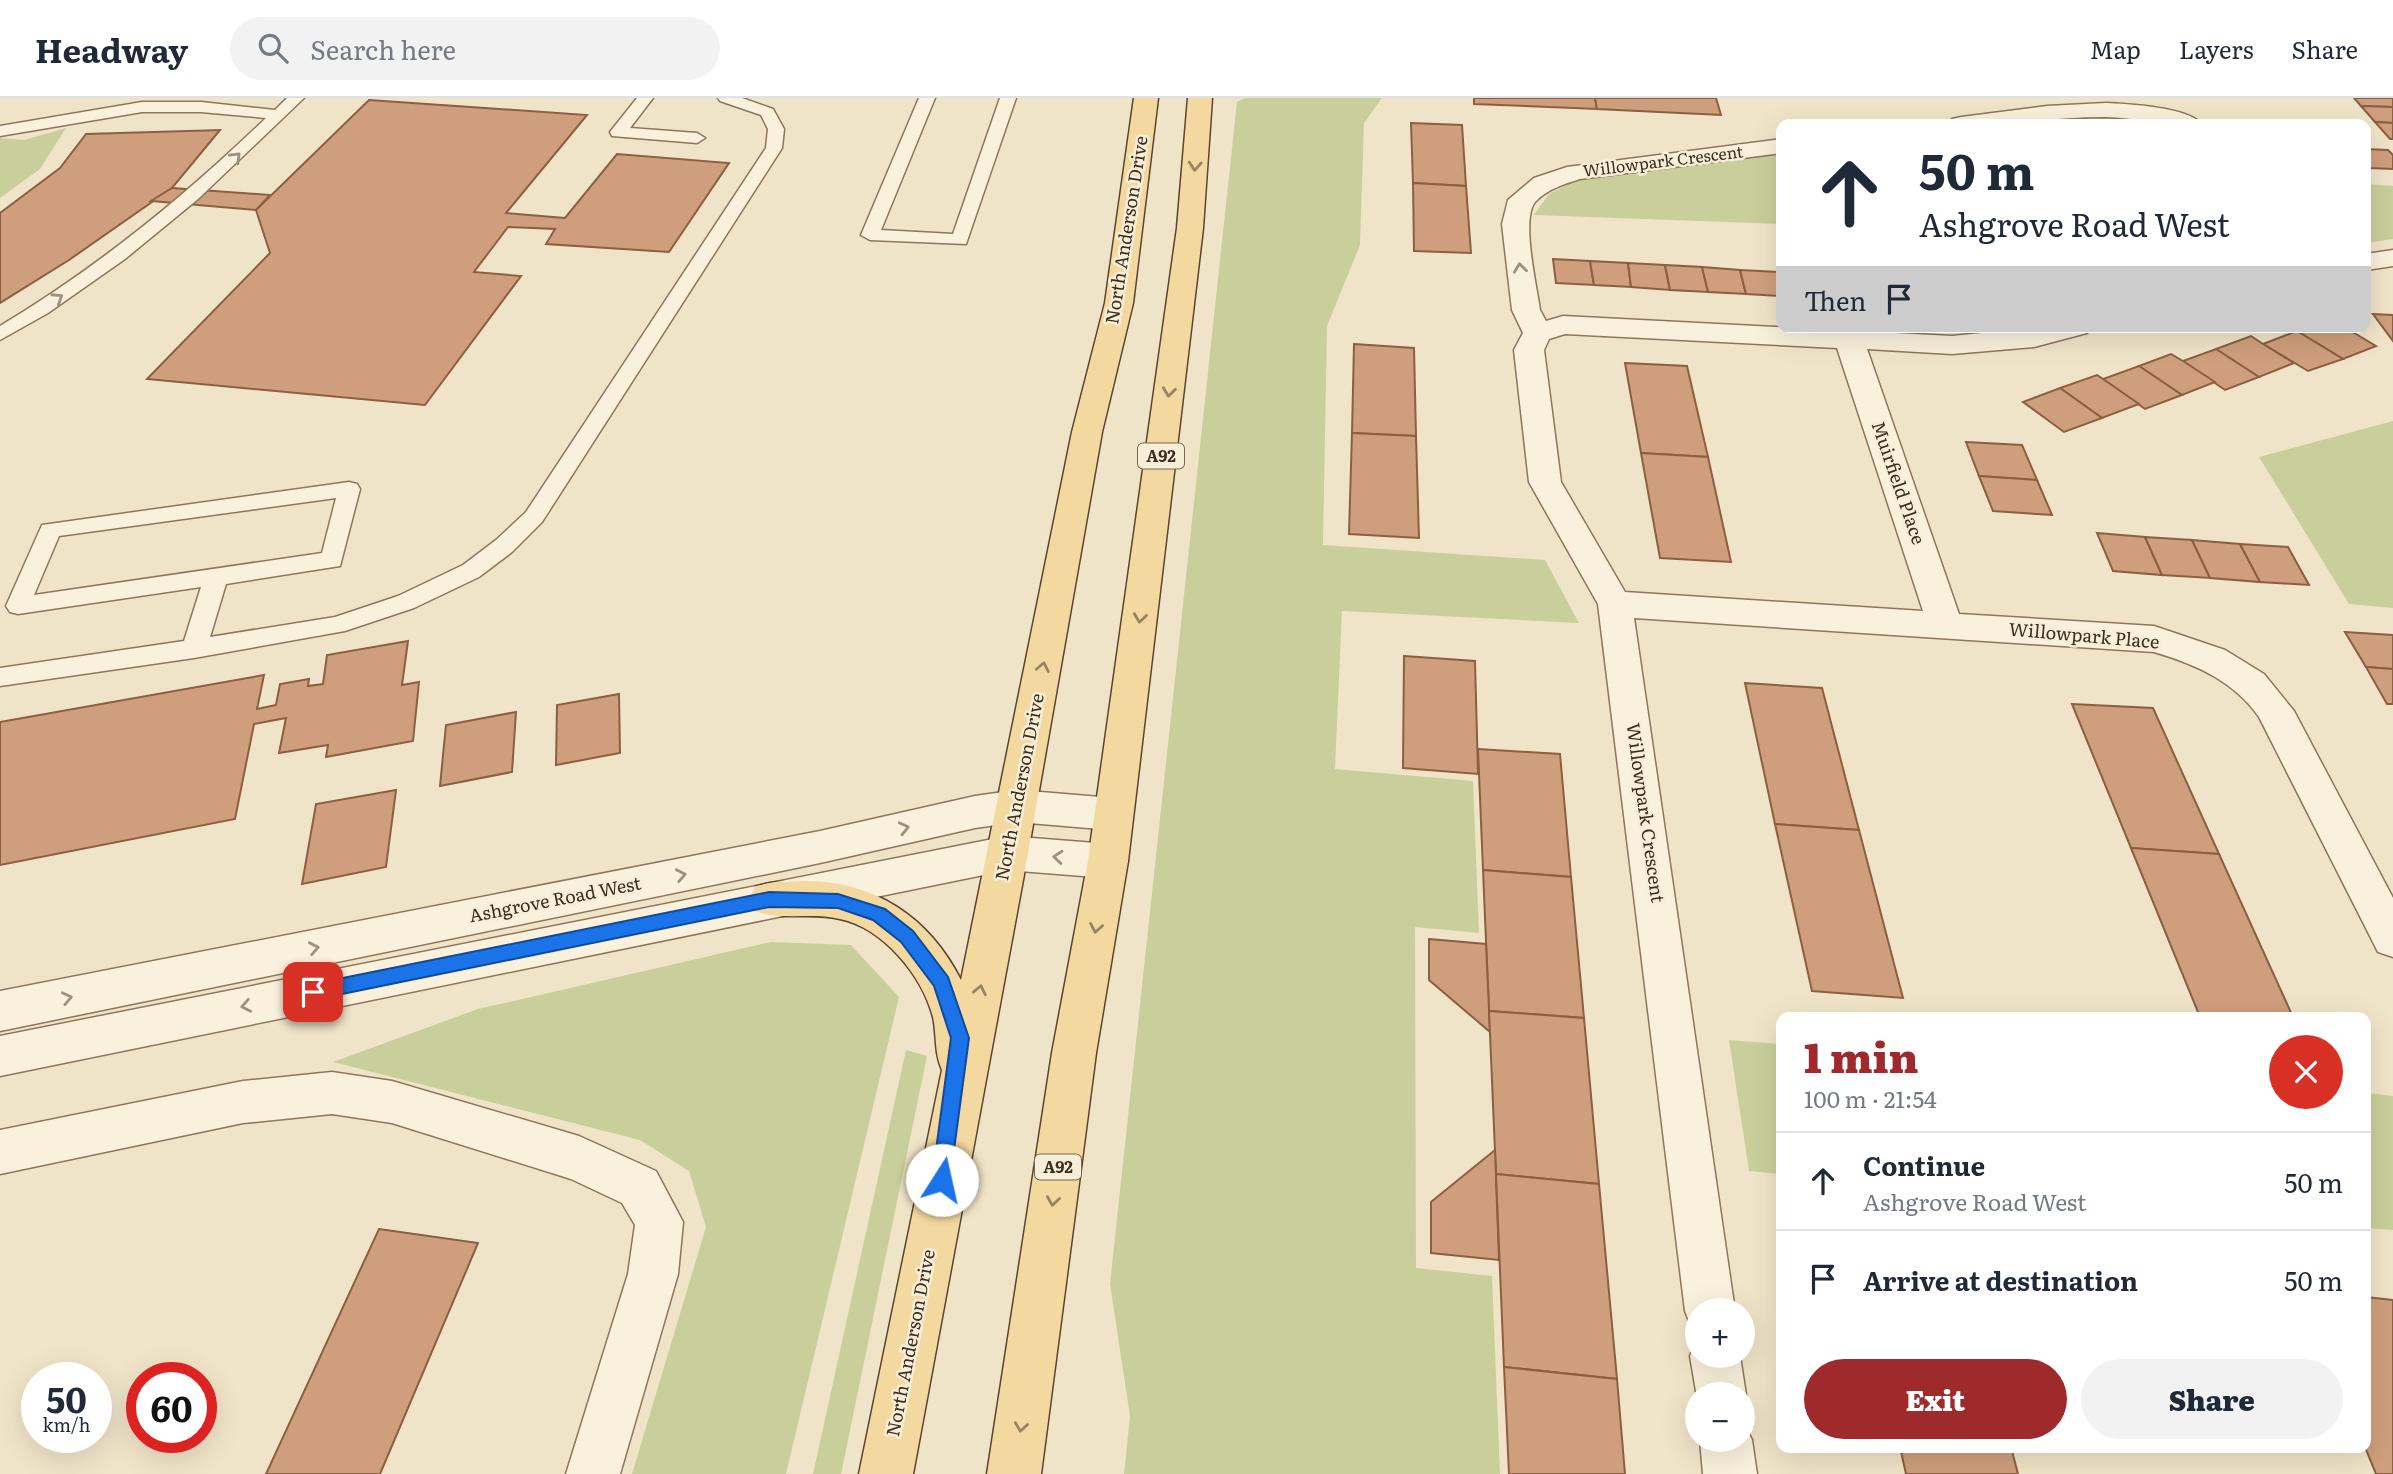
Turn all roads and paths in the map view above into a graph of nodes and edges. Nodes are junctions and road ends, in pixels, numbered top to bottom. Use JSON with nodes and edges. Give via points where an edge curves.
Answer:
{"nodes":[{"id":1,"x":296,"y":98,"type":"edge"},
{"id":2,"x":645,"y":98,"type":"edge"},
{"id":3,"x":726,"y":98,"type":"edge"},
{"id":4,"x":927,"y":98,"type":"edge"},
{"id":5,"x":1008,"y":98,"type":"edge"},
{"id":6,"x":1146,"y":98,"type":"edge"},
{"id":7,"x":1200,"y":98,"type":"edge"},
{"id":8,"x":279,"y":115,"type":"junction"},
{"id":9,"x":2001,"y":119,"type":"edge"},
{"id":10,"x":2174,"y":119,"type":"edge"},
{"id":11,"x":0,"y":131,"type":"edge"},
{"id":12,"x":697,"y":138,"type":"dead end"},
{"id":13,"x":1776,"y":147,"type":"edge"},
{"id":14,"x":2393,"y":258,"type":"edge"},
{"id":15,"x":2371,"y":261,"type":"edge"},
{"id":16,"x":1537,"y":333,"type":"junction"},
{"id":17,"x":2054,"y":333,"type":"edge"},
{"id":18,"x":0,"y":334,"type":"edge"},
{"id":19,"x":1850,"y":342,"type":"junction"},
{"id":20,"x":216,"y":577,"type":"junction"},
{"id":21,"x":1615,"y":604,"type":"junction"},
{"id":22,"x":1945,"y":624,"type":"junction"},
{"id":23,"x":194,"y":649,"type":"junction"},
{"id":24,"x":111,"y":660,"type":"junction"},
{"id":25,"x":0,"y":677,"type":"edge"},
{"id":26,"x":0,"y":685,"type":"edge"},
{"id":27,"x":1017,"y":806,"type":"junction"},
{"id":28,"x":1112,"y":814,"type":"junction"},
{"id":29,"x":1008,"y":853,"type":"junction"},
{"id":30,"x":1108,"y":861,"type":"junction"},
{"id":31,"x":769,"y":899,"type":"junction"},
{"id":32,"x":2393,"y":939,"type":"edge"},
{"id":33,"x":0,"y":1011,"type":"edge"},
{"id":34,"x":0,"y":1056,"type":"edge"},
{"id":35,"x":0,"y":1152,"type":"edge"},
{"id":36,"x":947,"y":1153,"type":"junction"},
{"id":37,"x":1708,"y":1298,"type":"edge"},
{"id":38,"x":1727,"y":1452,"type":"edge"},
{"id":39,"x":593,"y":1474,"type":"edge"},
{"id":40,"x":886,"y":1474,"type":"edge"},
{"id":41,"x":1014,"y":1474,"type":"edge"},
{"id":42,"x":1730,"y":1474,"type":"edge"}],
"edges":[{"from":1,"to":8,"type":"lane"},
{"from":2,"to":12,"type":"lane","via":[[618,132]]},
{"from":3,"to":23,"type":"lane","via":[[767,112],[776,129],[774,149],[534,517],[471,571],[406,602],[337,625]]},
{"from":4,"to":5,"type":"lane","via":[[870,236],[960,240]]},
{"from":27,"to":6,"type":"main road","name":"North Anderson Drive","one_way":true,"via":[[1087,432],[1119,303]]},
{"from":7,"to":28,"type":"main road","number":"A92","one_way":true,"via":[[1190,228]]},
{"from":8,"to":11,"type":"lane","via":[[200,106],[148,106]]},
{"from":18,"to":8,"type":"lane","one_way":true,"via":[[152,231]]},
{"from":9,"to":10,"type":"street","via":[[2096,107],[2151,111]]},
{"from":16,"to":13,"type":"street","name":"Willowpark Crescent","one_way":true,"via":[[1526,310],[1515,224],[1521,200],[1543,183],[1576,172]]},
{"from":14,"to":15,"type":"street"},
{"from":16,"to":19,"type":"street","via":[[1563,325]]},
{"from":16,"to":21,"type":"street","name":"Willowpark Crescent","via":[[1530,349],[1545,482]]},
{"from":17,"to":19,"type":"street","via":[[1952,345]]},
{"from":19,"to":22,"type":"street","name":"Muirfield Place"},
{"from":20,"to":20,"type":"lane","via":[[137,589],[18,606],[50,530],[349,489],[332,560]]},
{"from":20,"to":23,"type":"lane"},
{"from":21,"to":22,"type":"street","name":"Willowpark Place"},
{"from":21,"to":37,"type":"street","name":"Willowpark Crescent"},
{"from":22,"to":32,"type":"street","name":"Willowpark Place","via":[[2154,639],[2195,650],[2231,669],[2261,693],[2281,721]]},
{"from":23,"to":24,"type":"lane"},
{"from":24,"to":25,"type":"lane"},
{"from":24,"to":26,"type":"lane"},
{"from":27,"to":28,"type":"street","name":"Ashgrove Road West"},
{"from":27,"to":29,"type":"main road","name":"North Anderson Drive"},
{"from":33,"to":27,"type":"street","name":"Ashgrove Road West","one_way":true},
{"from":28,"to":30,"type":"main road","number":"A92"},
{"from":30,"to":29,"type":"street","one_way":true},
{"from":29,"to":31,"type":"street"},
{"from":36,"to":29,"type":"main road","name":"North Anderson Drive","one_way":true},
{"from":30,"to":41,"type":"main road","number":"A92","one_way":true,"via":[[1074,1053]]},
{"from":31,"to":34,"type":"street","one_way":true},
{"from":31,"to":36,"type":"main road","via":[[838,901],[879,915],[907,936],[942,983],[960,1038]]},
{"from":35,"to":39,"type":"street","via":[[243,1102],[332,1093],[392,1102],[579,1159],[639,1187],[659,1222],[653,1274]]},
{"from":36,"to":40,"type":"main road","name":"North Anderson Drive"},
{"from":38,"to":42,"type":"street"}]}
